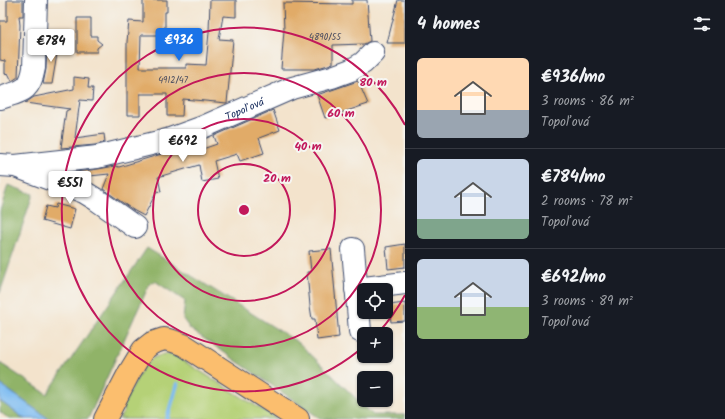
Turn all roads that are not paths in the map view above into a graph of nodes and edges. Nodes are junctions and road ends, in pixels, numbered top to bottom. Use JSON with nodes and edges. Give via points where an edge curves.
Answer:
{"nodes":[{"id":1,"x":36,"y":0,"type":"edge"},
{"id":2,"x":373,"y":53,"type":"dead end"},
{"id":3,"x":0,"y":98,"type":"edge"},
{"id":4,"x":7,"y":165,"type":"edge"},
{"id":5,"x":134,"y":227,"type":"dead end"},
{"id":6,"x":353,"y":249,"type":"dead end"},
{"id":7,"x":405,"y":283,"type":"edge"},
{"id":8,"x":356,"y":289,"type":"junction"},
{"id":9,"x":360,"y":327,"type":"edge"},
{"id":10,"x":109,"y":411,"type":"edge"},
{"id":11,"x":298,"y":419,"type":"edge"}],
"edges":[{"from":1,"to":3,"type":"street","via":[[32,78],[24,90]]},
{"from":2,"to":4,"type":"street","name":"Topoľová","via":[[351,70],[292,88],[167,140],[98,158]]},
{"from":4,"to":5,"type":"street","name":"Topoľová","via":[[84,192]]},
{"from":6,"to":8,"type":"street"},
{"from":7,"to":8,"type":"street"},
{"from":8,"to":9,"type":"street"},
{"from":10,"to":11,"type":"main road","via":[[143,350],[152,343],[164,339],[184,345]]}]}
